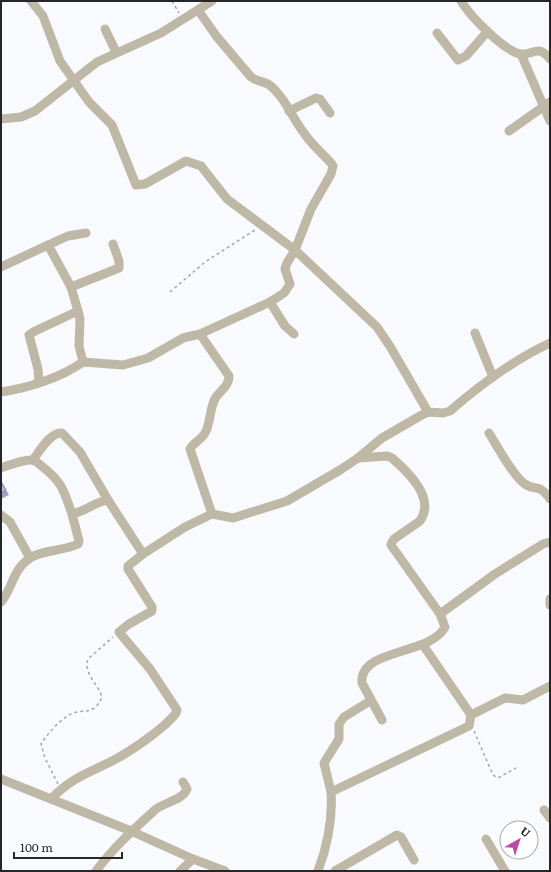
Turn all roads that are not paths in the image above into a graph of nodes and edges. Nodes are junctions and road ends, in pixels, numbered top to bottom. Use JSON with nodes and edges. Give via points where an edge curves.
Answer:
{"nodes":[{"id":1,"x":31,"y":1,"type":"edge"},
{"id":2,"x":212,"y":1,"type":"edge"},
{"id":3,"x":461,"y":1,"type":"edge"},
{"id":4,"x":198,"y":10,"type":"junction"},
{"id":5,"x":105,"y":28,"type":"dead end"},
{"id":6,"x":487,"y":32,"type":"junction"},
{"id":7,"x":438,"y":33,"type":"dead end"},
{"id":8,"x":116,"y":52,"type":"junction"},
{"id":9,"x":521,"y":54,"type":"junction"},
{"id":10,"x":550,"y":59,"type":"edge"},
{"id":11,"x":73,"y":80,"type":"junction"},
{"id":12,"x":547,"y":105,"type":"edge"},
{"id":13,"x":289,"y":110,"type":"junction"},
{"id":14,"x":330,"y":112,"type":"dead end"},
{"id":15,"x":1,"y":119,"type":"edge"},
{"id":16,"x":550,"y":121,"type":"edge"},
{"id":17,"x":509,"y":131,"type":"dead end"},
{"id":18,"x":86,"y":233,"type":"dead end"},
{"id":19,"x":113,"y":244,"type":"dead end"},
{"id":20,"x":48,"y":245,"type":"junction"},
{"id":21,"x":295,"y":250,"type":"junction"},
{"id":22,"x":1,"y":267,"type":"edge"},
{"id":23,"x":71,"y":287,"type":"junction"},
{"id":24,"x":270,"y":302,"type":"junction"},
{"id":25,"x":78,"y":311,"type":"junction"},
{"id":26,"x":475,"y":333,"type":"dead end"},
{"id":27,"x":200,"y":334,"type":"junction"},
{"id":28,"x":294,"y":334,"type":"dead end"},
{"id":29,"x":550,"y":344,"type":"edge"},
{"id":30,"x":83,"y":362,"type":"junction"},
{"id":31,"x":493,"y":376,"type":"junction"},
{"id":32,"x":39,"y":382,"type":"junction"},
{"id":33,"x":1,"y":392,"type":"edge"},
{"id":34,"x":428,"y":412,"type":"junction"},
{"id":35,"x":489,"y":432,"type":"dead end"},
{"id":36,"x":358,"y":458,"type":"junction"},
{"id":37,"x":33,"y":460,"type":"junction"},
{"id":38,"x":1,"y":468,"type":"edge"},
{"id":39,"x":550,"y":499,"type":"edge"},
{"id":40,"x":108,"y":500,"type":"junction"},
{"id":41,"x":72,"y":514,"type":"junction"},
{"id":42,"x":212,"y":514,"type":"junction"},
{"id":43,"x":1,"y":515,"type":"edge"},
{"id":44,"x":550,"y":542,"type":"edge"},
{"id":45,"x":143,"y":554,"type":"junction"},
{"id":46,"x":30,"y":558,"type":"junction"},
{"id":47,"x":550,"y":599,"type":"edge"},
{"id":48,"x":1,"y":602,"type":"edge"},
{"id":49,"x":550,"y":606,"type":"edge"},
{"id":50,"x":440,"y":614,"type":"junction"},
{"id":51,"x":423,"y":645,"type":"junction"},
{"id":52,"x":550,"y":686,"type":"edge"},
{"id":53,"x":370,"y":700,"type":"junction"},
{"id":54,"x":471,"y":719,"type":"junction"},
{"id":55,"x":382,"y":720,"type":"dead end"},
{"id":56,"x":1,"y":779,"type":"edge"},
{"id":57,"x":183,"y":782,"type":"dead end"},
{"id":58,"x":331,"y":792,"type":"junction"},
{"id":59,"x":51,"y":799,"type":"junction"},
{"id":60,"x":544,"y":810,"type":"dead end"},
{"id":61,"x":550,"y":818,"type":"edge"},
{"id":62,"x":131,"y":831,"type":"junction"},
{"id":63,"x":486,"y":839,"type":"dead end"},
{"id":64,"x":193,"y":859,"type":"junction"},
{"id":65,"x":414,"y":860,"type":"dead end"},
{"id":66,"x":96,"y":871,"type":"edge"},
{"id":67,"x":180,"y":871,"type":"edge"},
{"id":68,"x":225,"y":871,"type":"edge"},
{"id":69,"x":318,"y":871,"type":"edge"},
{"id":70,"x":335,"y":871,"type":"edge"},
{"id":71,"x":505,"y":871,"type":"edge"}],
"edges":[{"from":1,"to":11,"type":"street","via":[[43,16],[60,61]]},
{"from":2,"to":4,"type":"street"},
{"from":3,"to":6,"type":"street"},
{"from":4,"to":8,"type":"street","via":[[161,33]]},
{"from":4,"to":13,"type":"street","via":[[251,77],[268,84]]},
{"from":5,"to":8,"type":"street"},
{"from":6,"to":7,"type":"street","via":[[466,56],[458,60]]},
{"from":6,"to":9,"type":"street"},
{"from":8,"to":11,"type":"street"},
{"from":9,"to":10,"type":"street","via":[[538,50]]},
{"from":9,"to":12,"type":"street"},
{"from":11,"to":15,"type":"street","via":[[35,111],[21,117]]},
{"from":11,"to":21,"type":"street","via":[[89,102],[112,125],[136,185],[145,184],[180,163],[192,162],[205,170],[227,199]]},
{"from":12,"to":16,"type":"street"},
{"from":12,"to":17,"type":"street"},
{"from":13,"to":14,"type":"street","via":[[316,98],[320,99]]},
{"from":13,"to":21,"type":"street","via":[[305,135],[333,166],[311,209]]},
{"from":18,"to":20,"type":"street","via":[[68,236]]},
{"from":19,"to":23,"type":"street","via":[[119,268]]},
{"from":20,"to":22,"type":"street"},
{"from":20,"to":23,"type":"street"},
{"from":21,"to":24,"type":"street","via":[[285,269],[290,284],[288,290]]},
{"from":21,"to":34,"type":"street","via":[[377,327]]},
{"from":23,"to":25,"type":"street"},
{"from":24,"to":27,"type":"street"},
{"from":24,"to":28,"type":"street","via":[[285,326]]},
{"from":25,"to":30,"type":"street","via":[[79,346]]},
{"from":25,"to":32,"type":"street","via":[[29,335]]},
{"from":26,"to":31,"type":"street"},
{"from":27,"to":30,"type":"street","via":[[183,338],[135,363],[123,365]]},
{"from":27,"to":42,"type":"street","via":[[230,376],[227,386],[216,397],[212,406],[206,432],[190,449]]},
{"from":29,"to":31,"type":"street"},
{"from":30,"to":32,"type":"street"},
{"from":31,"to":34,"type":"street","via":[[446,413]]},
{"from":32,"to":33,"type":"street","via":[[13,391]]},
{"from":34,"to":36,"type":"street","via":[[382,438]]},
{"from":35,"to":39,"type":"street","via":[[521,481],[528,486],[542,489]]},
{"from":36,"to":42,"type":"street","via":[[287,500],[233,518]]},
{"from":36,"to":50,"type":"street","via":[[392,458],[424,496],[423,517],[394,539],[392,545]]},
{"from":37,"to":38,"type":"street"},
{"from":37,"to":40,"type":"street","via":[[45,444],[62,433],[80,452]]},
{"from":37,"to":41,"type":"street","via":[[62,484]]},
{"from":40,"to":41,"type":"street"},
{"from":40,"to":45,"type":"street"},
{"from":41,"to":46,"type":"street","via":[[78,544]]},
{"from":42,"to":45,"type":"street"},
{"from":43,"to":46,"type":"street","via":[[10,522]]},
{"from":44,"to":50,"type":"street","via":[[495,574]]},
{"from":45,"to":59,"type":"street","via":[[128,566],[128,569],[152,611],[119,632],[162,687],[177,710],[176,713],[160,728],[116,759],[81,774]]},
{"from":46,"to":48,"type":"street","via":[[12,579]]},
{"from":47,"to":49,"type":"street"},
{"from":50,"to":51,"type":"street","via":[[445,627]]},
{"from":51,"to":53,"type":"street","via":[[370,664],[361,677]]},
{"from":51,"to":54,"type":"street"},
{"from":52,"to":54,"type":"street","via":[[523,700],[505,698]]},
{"from":53,"to":55,"type":"street"},
{"from":53,"to":58,"type":"street","via":[[344,717],[339,724],[339,740],[324,763]]},
{"from":54,"to":58,"type":"street"},
{"from":56,"to":59,"type":"street"},
{"from":57,"to":62,"type":"street","via":[[187,790],[184,794],[163,805]]},
{"from":58,"to":69,"type":"street","via":[[331,829]]},
{"from":59,"to":62,"type":"street"},
{"from":60,"to":61,"type":"street"},
{"from":62,"to":64,"type":"street"},
{"from":62,"to":66,"type":"street"},
{"from":63,"to":71,"type":"street"},
{"from":64,"to":67,"type":"street"},
{"from":64,"to":68,"type":"street"},
{"from":65,"to":70,"type":"street","via":[[401,837],[397,835]]}]}
